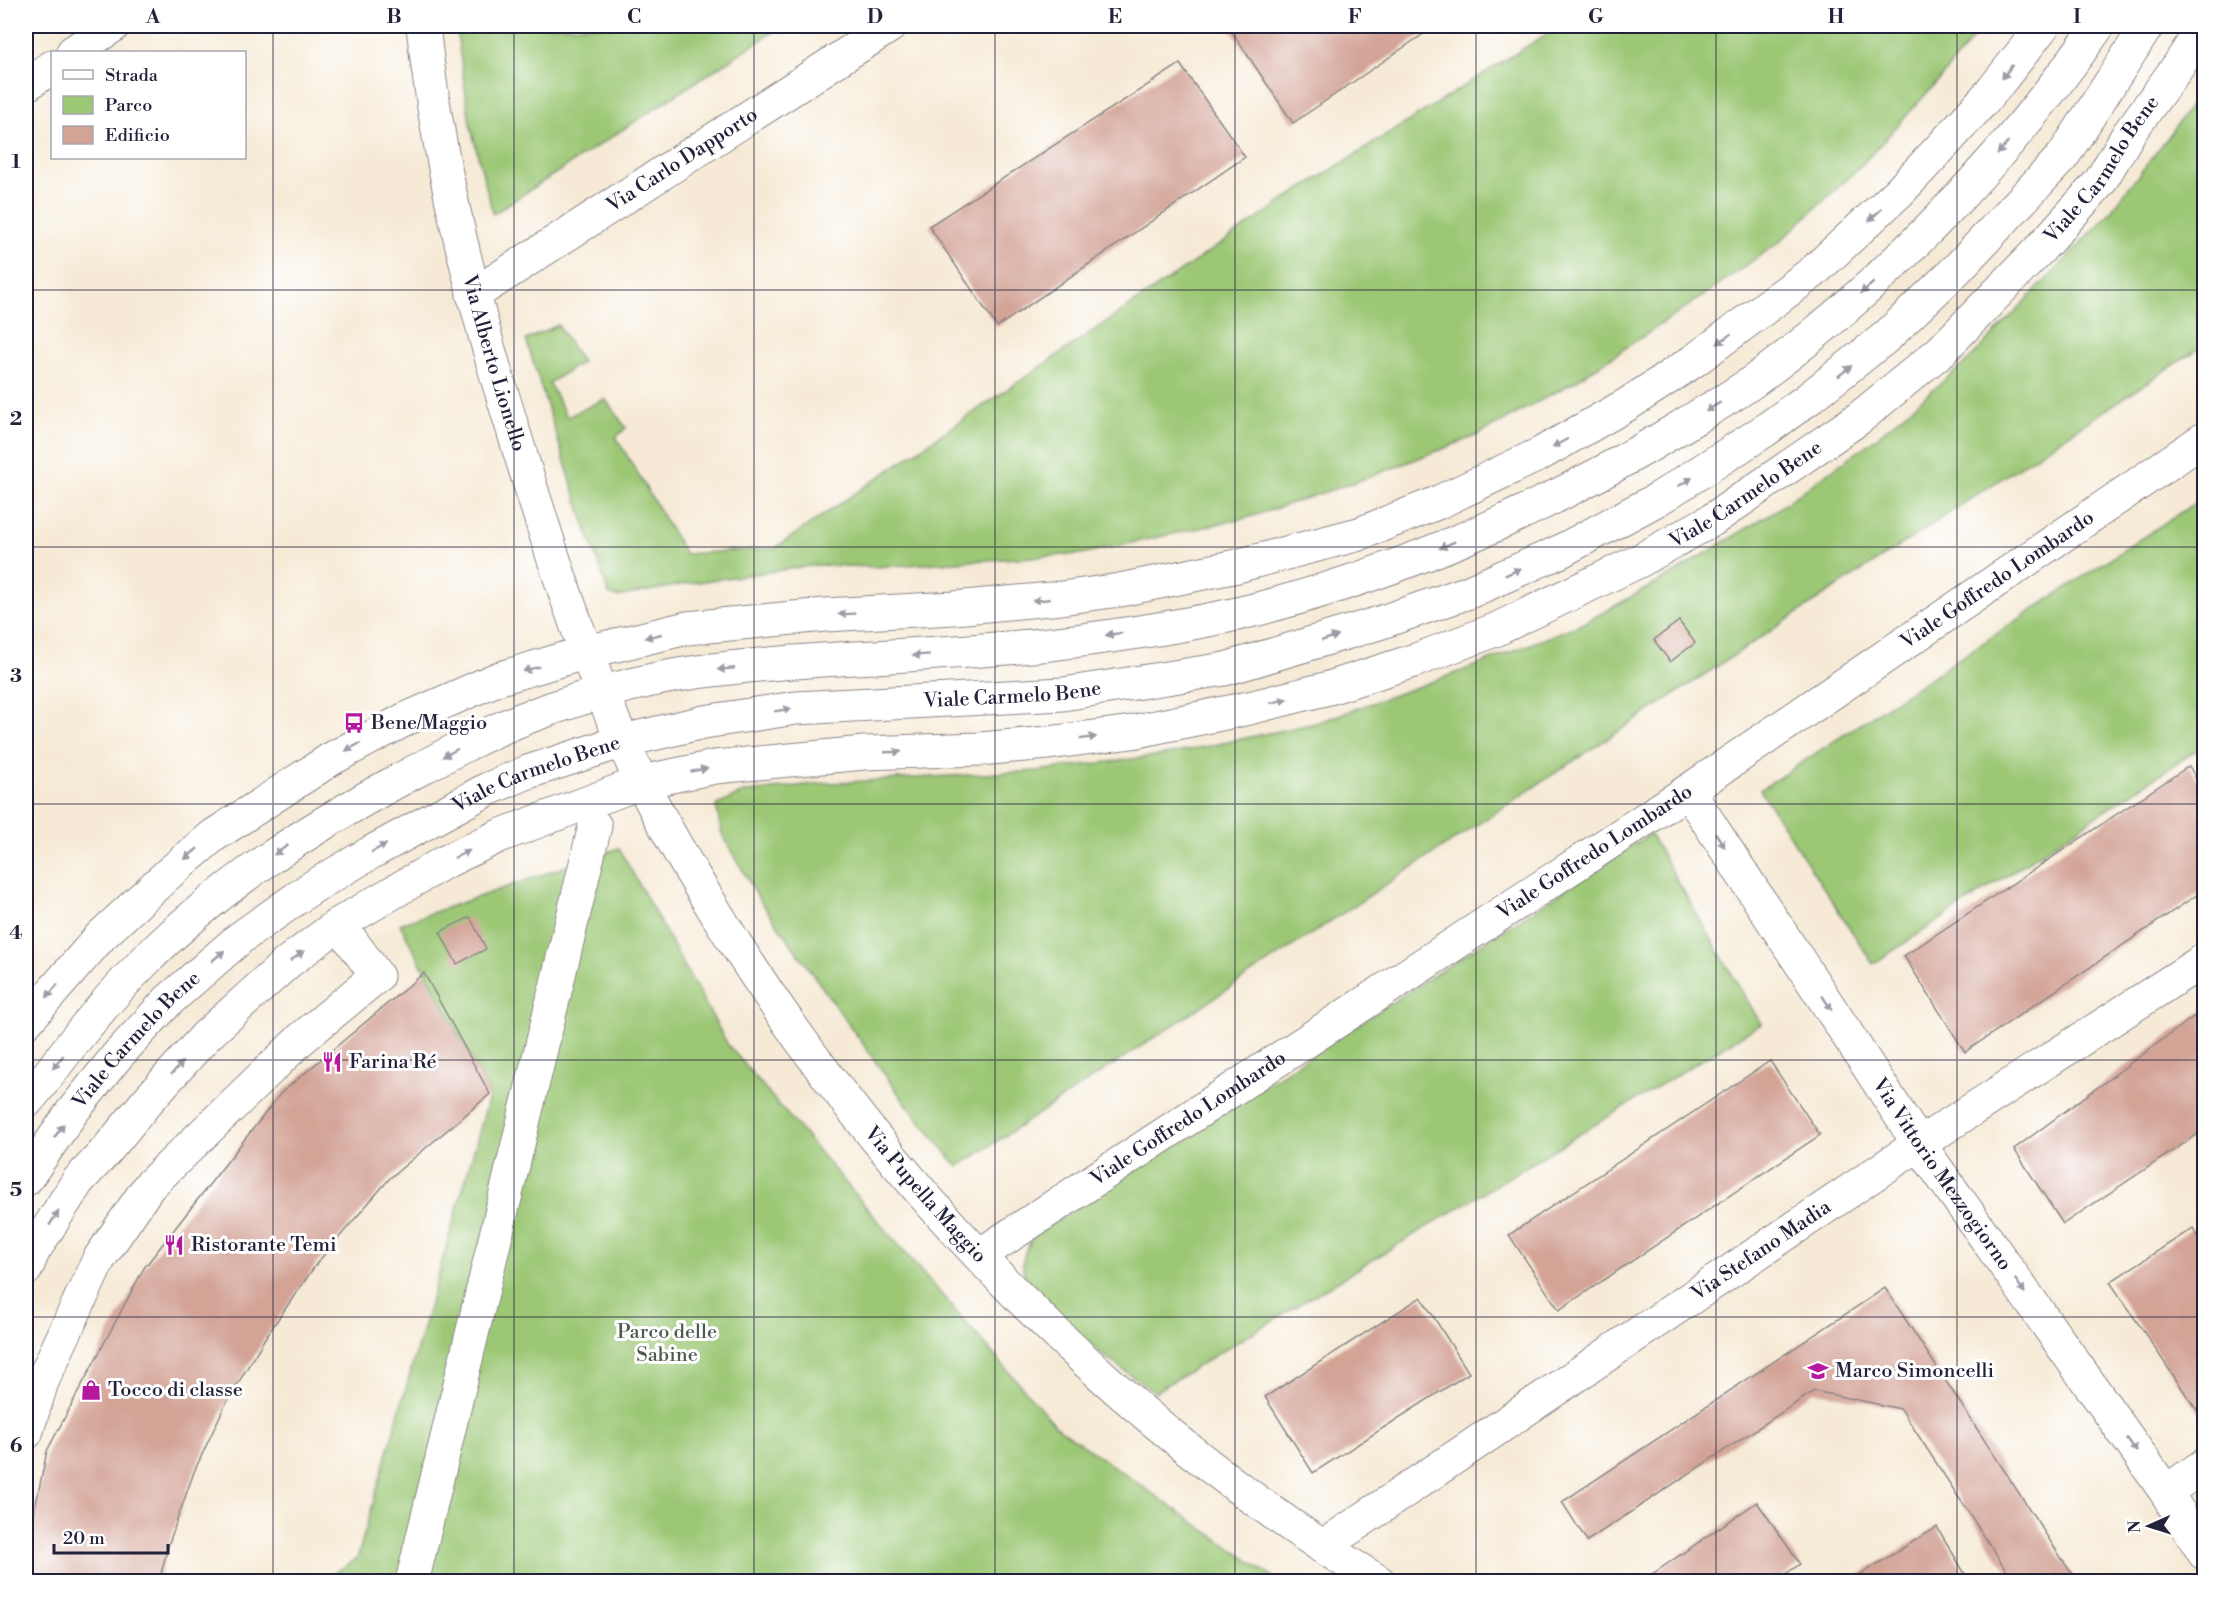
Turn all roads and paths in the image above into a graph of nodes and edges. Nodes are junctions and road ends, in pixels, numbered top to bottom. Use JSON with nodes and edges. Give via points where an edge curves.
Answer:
{"nodes":[{"id":1,"x":423,"y":26,"type":"edge"},
{"id":2,"x":890,"y":26,"type":"edge"},
{"id":3,"x":2043,"y":26,"type":"edge"},
{"id":4,"x":2098,"y":26,"type":"edge"},
{"id":5,"x":2147,"y":26,"type":"edge"},
{"id":6,"x":2204,"y":26,"type":"edge"},
{"id":7,"x":2077,"y":39,"type":"edge"},
{"id":8,"x":2122,"y":62,"type":"junction"},
{"id":9,"x":2179,"y":65,"type":"junction"},
{"id":10,"x":51,"y":68,"type":"edge"},
{"id":11,"x":26,"y":85,"type":"edge"},
{"id":12,"x":473,"y":295,"type":"junction"},
{"id":13,"x":2205,"y":439,"type":"edge"},
{"id":14,"x":1120,"y":590,"type":"junction"},
{"id":15,"x":1172,"y":626,"type":"junction"},
{"id":16,"x":588,"y":652,"type":"junction"},
{"id":17,"x":1192,"y":675,"type":"junction"},
{"id":18,"x":602,"y":692,"type":"junction"},
{"id":19,"x":1132,"y":732,"type":"junction"},
{"id":20,"x":623,"y":741,"type":"junction"},
{"id":21,"x":642,"y":782,"type":"junction"},
{"id":22,"x":1688,"y":791,"type":"junction"},
{"id":23,"x":595,"y":826,"type":"dead end"},
{"id":24,"x":339,"y":924,"type":"junction"},
{"id":25,"x":101,"y":936,"type":"junction"},
{"id":26,"x":2205,"y":960,"type":"edge"},
{"id":27,"x":137,"y":969,"type":"junction"},
{"id":28,"x":168,"y":1001,"type":"junction"},
{"id":29,"x":26,"y":1022,"type":"edge"},
{"id":30,"x":206,"y":1036,"type":"junction"},
{"id":31,"x":26,"y":1102,"type":"edge"},
{"id":32,"x":1919,"y":1144,"type":"junction"},
{"id":33,"x":26,"y":1179,"type":"edge"},
{"id":34,"x":980,"y":1255,"type":"junction"},
{"id":35,"x":26,"y":1269,"type":"edge"},
{"id":36,"x":26,"y":1433,"type":"edge"},
{"id":37,"x":2205,"y":1466,"type":"edge"},
{"id":38,"x":2166,"y":1492,"type":"junction"},
{"id":39,"x":1322,"y":1547,"type":"junction"},
{"id":40,"x":2205,"y":1553,"type":"edge"},
{"id":41,"x":412,"y":1581,"type":"edge"},
{"id":42,"x":1379,"y":1581,"type":"edge"}],
"edges":[{"from":1,"to":12,"type":"street","name":"Via Alberto Lionello","via":[[439,140]]},
{"from":2,"to":12,"type":"street","name":"Via Carlo Dapporto"},
{"from":3,"to":14,"type":"street","one_way":true,"via":[[1992,91],[1899,192],[1813,272],[1695,360],[1628,404],[1530,459],[1437,504],[1359,534],[1237,566]]},
{"from":4,"to":7,"type":"street"},
{"from":5,"to":8,"type":"street","name":"Viale Carmelo Bene"},
{"from":6,"to":9,"type":"street","name":"Viale Carmelo Bene"},
{"from":7,"to":15,"type":"street","one_way":true,"via":[[2009,142],[1879,278],[1749,384],[1630,458],[1529,510],[1427,554],[1258,609]]},
{"from":8,"to":9,"type":"street"},
{"from":17,"to":8,"type":"street","name":"Viale Carmelo Bene","one_way":true,"via":[[1281,653],[1469,592],[1559,552],[1658,499],[1730,454],[1850,367],[1957,269],[2063,156]]},
{"from":19,"to":9,"type":"street","name":"Viale Carmelo Bene","one_way":true,"via":[[1329,688],[1416,660],[1567,597],[1712,520],[1858,419],[1941,351],[2100,182],[2129,133]]},
{"from":10,"to":11,"type":"street"},
{"from":12,"to":16,"type":"street","name":"Via Alberto Lionello","via":[[528,480]]},
{"from":13,"to":22,"type":"street","name":"Viale Goffredo Lombardo"},
{"from":14,"to":15,"type":"street"},
{"from":14,"to":16,"type":"street","one_way":true,"via":[[954,608],[687,628]]},
{"from":15,"to":18,"type":"street","one_way":true,"via":[[991,650],[695,672]]},
{"from":16,"to":18,"type":"street","name":"Via Alberto Lionello"},
{"from":16,"to":25,"type":"street","one_way":true,"via":[[497,680],[406,719],[331,759],[213,836]]},
{"from":17,"to":19,"type":"street"},
{"from":20,"to":17,"type":"street","name":"Viale Carmelo Bene","one_way":true,"via":[[704,722],[796,708],[1063,694]]},
{"from":18,"to":20,"type":"street","name":"Via Pupella Maggio"},
{"from":18,"to":27,"type":"street","one_way":true,"via":[[465,745],[343,810],[246,873]]},
{"from":21,"to":19,"type":"street","name":"Viale Carmelo Bene","one_way":true,"via":[[715,767],[864,753],[1047,743]]},
{"from":20,"to":21,"type":"street","name":"Via Pupella Maggio"},
{"from":28,"to":20,"type":"street","name":"Viale Carmelo Bene","one_way":true,"via":[[275,912],[372,852],[488,789]]},
{"from":24,"to":21,"type":"street","name":"Viale Carmelo Bene","one_way":true,"via":[[443,862]]},
{"from":21,"to":34,"type":"street","name":"Via Pupella Maggio","via":[[709,902],[804,1047],[860,1118]]},
{"from":22,"to":32,"type":"street","name":"Via Vittorio Mezzogiorno","one_way":true},
{"from":22,"to":34,"type":"street","name":"Viale Goffredo Lombardo"},
{"from":23,"to":41,"type":"street"},
{"from":30,"to":24,"type":"street","name":"Viale Carmelo Bene","one_way":true,"via":[[288,962]]},
{"from":24,"to":36,"type":"street","via":[[377,976],[301,1039],[149,1186],[99,1259],[42,1382]]},
{"from":25,"to":27,"type":"street"},
{"from":25,"to":29,"type":"street","one_way":true},
{"from":26,"to":32,"type":"street","name":"Via Stefano Madia"},
{"from":27,"to":31,"type":"street","one_way":true,"via":[[83,1029]]},
{"from":28,"to":30,"type":"street"},
{"from":33,"to":28,"type":"street","name":"Viale Carmelo Bene","one_way":true,"via":[[72,1112]]},
{"from":35,"to":30,"type":"street","name":"Viale Carmelo Bene","one_way":true,"via":[[78,1181]]},
{"from":32,"to":38,"type":"street","name":"Via Vittorio Mezzogiorno","one_way":true},
{"from":32,"to":39,"type":"street","name":"Via Stefano Madia"},
{"from":34,"to":39,"type":"street","name":"Via Pupella Maggio","via":[[1074,1350],[1136,1405]]},
{"from":37,"to":38,"type":"street"},
{"from":38,"to":40,"type":"street","name":"Via Vittorio Mezzogiorno"},
{"from":39,"to":42,"type":"street","name":"Via Pupella Maggio"}]}
